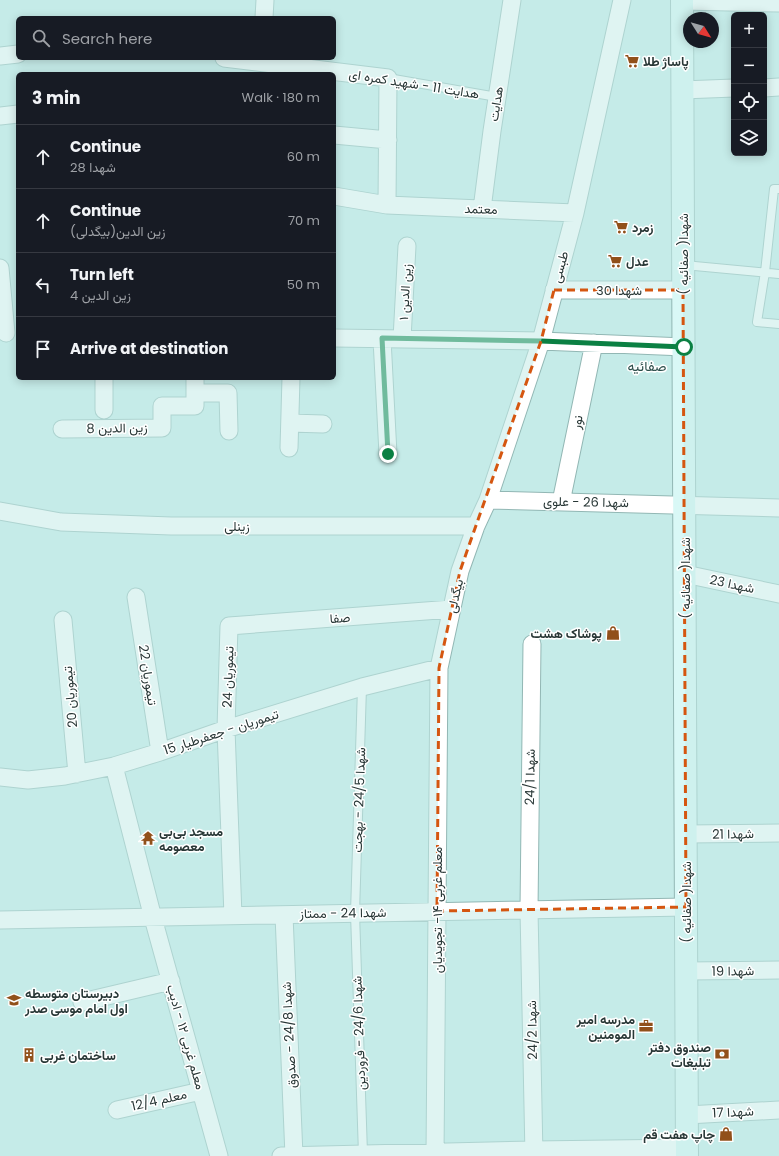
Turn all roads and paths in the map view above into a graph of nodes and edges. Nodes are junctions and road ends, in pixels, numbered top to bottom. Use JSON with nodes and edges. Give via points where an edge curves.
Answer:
{"nodes":[{"id":1,"x":265,"y":0,"type":"edge"},
{"id":2,"x":512,"y":0,"type":"edge"},
{"id":3,"x":622,"y":0,"type":"edge"},
{"id":4,"x":682,"y":1,"type":"edge"},
{"id":5,"x":779,"y":3,"type":"edge"},
{"id":6,"x":264,"y":16,"type":"edge"},
{"id":7,"x":16,"y":54,"type":"edge"},
{"id":8,"x":0,"y":56,"type":"edge"},
{"id":9,"x":234,"y":60,"type":"edge"},
{"id":10,"x":260,"y":65,"type":"edge"},
{"id":11,"x":329,"y":72,"type":"edge"},
{"id":12,"x":336,"y":73,"type":"edge"},
{"id":13,"x":388,"y":78,"type":"junction"},
{"id":14,"x":779,"y":87,"type":"edge"},
{"id":15,"x":731,"y":88,"type":"edge"},
{"id":16,"x":767,"y":88,"type":"edge"},
{"id":17,"x":682,"y":90,"type":"junction"},
{"id":18,"x":497,"y":97,"type":"junction"},
{"id":19,"x":16,"y":114,"type":"edge"},
{"id":20,"x":0,"y":116,"type":"edge"},
{"id":21,"x":336,"y":135,"type":"edge"},
{"id":22,"x":388,"y":140,"type":"junction"},
{"id":23,"x":779,"y":189,"type":"edge"},
{"id":24,"x":336,"y":196,"type":"edge"},
{"id":25,"x":386,"y":205,"type":"junction"},
{"id":26,"x":482,"y":209,"type":"junction"},
{"id":27,"x":575,"y":213,"type":"junction"},
{"id":28,"x":407,"y":246,"type":"dead end"},
{"id":29,"x":683,"y":264,"type":"junction"},
{"id":30,"x":0,"y":268,"type":"edge"},
{"id":31,"x":765,"y":272,"type":"junction"},
{"id":32,"x":779,"y":274,"type":"edge"},
{"id":33,"x":554,"y":290,"type":"junction"},
{"id":34,"x":683,"y":290,"type":"junction"},
{"id":35,"x":779,"y":324,"type":"edge"},
{"id":36,"x":8,"y":333,"type":"edge"},
{"id":37,"x":336,"y":338,"type":"edge"},
{"id":38,"x":382,"y":338,"type":"junction"},
{"id":39,"x":402,"y":339,"type":"junction"},
{"id":40,"x":541,"y":341,"type":"junction"},
{"id":41,"x":594,"y":343,"type":"junction"},
{"id":42,"x":684,"y":347,"type":"junction"},
{"id":43,"x":104,"y":380,"type":"edge"},
{"id":44,"x":291,"y":380,"type":"edge"},
{"id":45,"x":195,"y":386,"type":"edge"},
{"id":46,"x":104,"y":410,"type":"dead end"},
{"id":47,"x":290,"y":423,"type":"junction"},
{"id":48,"x":322,"y":424,"type":"dead end"},
{"id":49,"x":62,"y":429,"type":"dead end"},
{"id":50,"x":229,"y":431,"type":"dead end"},
{"id":51,"x":289,"y":448,"type":"dead end"},
{"id":52,"x":388,"y":454,"type":"dead end"},
{"id":53,"x":488,"y":500,"type":"junction"},
{"id":54,"x":561,"y":502,"type":"junction"},
{"id":55,"x":684,"y":505,"type":"junction"},
{"id":56,"x":779,"y":508,"type":"edge"},
{"id":57,"x":0,"y":511,"type":"edge"},
{"id":58,"x":476,"y":526,"type":"junction"},
{"id":59,"x":685,"y":574,"type":"junction"},
{"id":60,"x":779,"y":594,"type":"edge"},
{"id":61,"x":136,"y":597,"type":"dead end"},
{"id":62,"x":452,"y":609,"type":"junction"},
{"id":63,"x":63,"y":620,"type":"dead end"},
{"id":64,"x":229,"y":626,"type":"joint"},
{"id":65,"x":532,"y":644,"type":"dead end"},
{"id":66,"x":439,"y":668,"type":"junction"},
{"id":67,"x":362,"y":688,"type":"junction"},
{"id":68,"x":226,"y":729,"type":"junction"},
{"id":69,"x":160,"y":752,"type":"junction"},
{"id":70,"x":114,"y":766,"type":"junction"},
{"id":71,"x":77,"y":774,"type":"junction"},
{"id":72,"x":0,"y":777,"type":"edge"},
{"id":73,"x":779,"y":833,"type":"edge"},
{"id":74,"x":686,"y":834,"type":"junction"},
{"id":75,"x":686,"y":907,"type":"junction"},
{"id":76,"x":529,"y":910,"type":"junction"},
{"id":77,"x":437,"y":911,"type":"junction"},
{"id":78,"x":355,"y":912,"type":"junction"},
{"id":79,"x":284,"y":915,"type":"junction"},
{"id":80,"x":233,"y":916,"type":"junction"},
{"id":81,"x":153,"y":918,"type":"junction"},
{"id":82,"x":0,"y":920,"type":"edge"},
{"id":83,"x":779,"y":970,"type":"edge"},
{"id":84,"x":686,"y":971,"type":"junction"},
{"id":85,"x":171,"y":981,"type":"junction"},
{"id":86,"x":82,"y":1002,"type":"dead end"},
{"id":87,"x":201,"y":1091,"type":"junction"},
{"id":88,"x":117,"y":1110,"type":"dead end"},
{"id":89,"x":779,"y":1110,"type":"edge"},
{"id":90,"x":687,"y":1114,"type":"junction"},
{"id":91,"x":687,"y":1152,"type":"edge"},
{"id":92,"x":534,"y":1153,"type":"edge"},
{"id":93,"x":435,"y":1154,"type":"edge"},
{"id":94,"x":363,"y":1155,"type":"edge"},
{"id":95,"x":220,"y":1156,"type":"edge"},
{"id":96,"x":281,"y":1156,"type":"edge"},
{"id":97,"x":294,"y":1156,"type":"edge"}],
"edges":[{"from":1,"to":6,"type":"street"},
{"from":2,"to":18,"type":"street","name":"هدایت"},
{"from":3,"to":27,"type":"street","name":"طبسی"},
{"from":4,"to":5,"type":"street"},
{"from":4,"to":17,"type":"main road","name":"شهدا( صفائیه )"},
{"from":7,"to":8,"type":"street"},
{"from":9,"to":10,"type":"street","name":"هدایت 11 - شهید کمره ای"},
{"from":10,"to":11,"type":"street","name":"هدایت 11 - شهید کمره ای"},
{"from":12,"to":13,"type":"street","name":"هدایت 11 - شهید کمره ای"},
{"from":13,"to":18,"type":"lane","name":"هدایت 11 - شهید کمره ای"},
{"from":13,"to":22,"type":"street"},
{"from":14,"to":16,"type":"street"},
{"from":15,"to":17,"type":"street"},
{"from":17,"to":29,"type":"main road","name":"شهدا( صفائیه )"},
{"from":18,"to":26,"type":"street","name":"هدایت"},
{"from":19,"to":20,"type":"street"},
{"from":21,"to":22,"type":"street"},
{"from":22,"to":25,"type":"street"},
{"from":23,"to":31,"type":"lane","via":[[774,189]]},
{"from":24,"to":25,"type":"street","name":"معتمد"},
{"from":25,"to":26,"type":"street","name":"معتمد"},
{"from":26,"to":27,"type":"street","name":"معتمد"},
{"from":27,"to":33,"type":"street","name":"طبسی"},
{"from":28,"to":39,"type":"street","name":"زین الدین ۱"},
{"from":29,"to":31,"type":"lane"},
{"from":29,"to":34,"type":"main road","name":"شهدا( صفائیه )"},
{"from":30,"to":36,"type":"street"},
{"from":31,"to":32,"type":"lane"},
{"from":31,"to":35,"type":"lane","via":[[757,322]]},
{"from":33,"to":34,"type":"street","name":"شهدا 30"},
{"from":33,"to":40,"type":"street","name":"طبسی"},
{"from":34,"to":42,"type":"main road","name":"شهدا( صفائیه )"},
{"from":37,"to":38,"type":"street"},
{"from":38,"to":39,"type":"street"},
{"from":38,"to":52,"type":"street"},
{"from":39,"to":40,"type":"street"},
{"from":40,"to":41,"type":"street"},
{"from":40,"to":53,"type":"street","name":"طبسی"},
{"from":41,"to":42,"type":"street"},
{"from":41,"to":54,"type":"street","name":"نور"},
{"from":42,"to":55,"type":"main road","name":"شهدا( صفائیه )"},
{"from":43,"to":46,"type":"street"},
{"from":44,"to":47,"type":"street"},
{"from":45,"to":49,"type":"street","name":"زین الدین 8","via":[[195,406],[162,406],[162,428]]},
{"from":45,"to":50,"type":"street","via":[[228,393]]},
{"from":47,"to":48,"type":"street"},
{"from":47,"to":51,"type":"street"},
{"from":53,"to":54,"type":"street","name":"شهدا 26 - علوی"},
{"from":53,"to":58,"type":"street","name":"طبسی"},
{"from":54,"to":55,"type":"street","name":"شهدا 26 - علوی"},
{"from":55,"to":56,"type":"street","name":"شهدا 26 - علوی"},
{"from":55,"to":59,"type":"main road","name":"شهدا( صفائیه )"},
{"from":57,"to":58,"type":"street","name":"زینلی","via":[[61,522],[171,526]]},
{"from":58,"to":62,"type":"street","name":"بیگدلی","via":[[460,571]]},
{"from":59,"to":60,"type":"street","name":"شهدا 23"},
{"from":59,"to":74,"type":"main road","name":"شهدا( صفائیه )"},
{"from":61,"to":69,"type":"street","name":"تیموریان 22"},
{"from":62,"to":64,"type":"street","name":"صفا"},
{"from":62,"to":66,"type":"street","name":"بیگدلی"},
{"from":63,"to":71,"type":"street","name":"تیموریان 20"},
{"from":64,"to":68,"type":"street","name":"تیموریان 24"},
{"from":65,"to":76,"type":"street","name":"شهدا 24/1"},
{"from":66,"to":67,"type":"street","name":"تیموریان - جعفرطیار 15"},
{"from":66,"to":77,"type":"street","name":"معلم غربی ۱۴- تجویدیان"},
{"from":67,"to":68,"type":"street","name":"تیموریان - جعفرطیار 15"},
{"from":67,"to":78,"type":"lane","name":"شهدا 24/5 - بهجت"},
{"from":68,"to":69,"type":"street","name":"تیموریان - جعفرطیار 15"},
{"from":68,"to":80,"type":"street","name":"تیموریان 24"},
{"from":69,"to":70,"type":"street","name":"تیموریان - جعفرطیار 15"},
{"from":70,"to":71,"type":"street","name":"تیموریان - جعفرطیار 15"},
{"from":70,"to":81,"type":"street","name":"معلم غربی ۱۲ - ادیب"},
{"from":71,"to":72,"type":"street","name":"تیموریان - جعفرطیار 15","via":[[28,780]]},
{"from":73,"to":74,"type":"street","name":"شهدا 21"},
{"from":74,"to":75,"type":"main road","name":"شهدا( صفائیه )"},
{"from":75,"to":76,"type":"street","name":"شهدا 24 - ممتاز"},
{"from":75,"to":84,"type":"main road","name":"شهدا( صفائیه )"},
{"from":76,"to":77,"type":"street","name":"شهدا 24 - ممتاز"},
{"from":76,"to":92,"type":"street","name":"شهدا 24/2"},
{"from":77,"to":78,"type":"street","name":"شهدا 24 - ممتاز"},
{"from":77,"to":93,"type":"street","name":"معلم غربی ۱۴- تجویدیان"},
{"from":78,"to":79,"type":"street","name":"شهدا 24 - ممتاز"},
{"from":78,"to":94,"type":"lane","name":"شهدا 24/6 - فروردین"},
{"from":79,"to":80,"type":"street","name":"شهدا 24 - ممتاز"},
{"from":79,"to":97,"type":"street","name":"شهدا 24/8 - صدوق"},
{"from":80,"to":81,"type":"street","name":"شهدا 24 - ممتاز"},
{"from":81,"to":82,"type":"street","name":"شهدا 24 - ممتاز"},
{"from":81,"to":85,"type":"street","name":"معلم غربی ۱۲ - ادیب"},
{"from":83,"to":84,"type":"street","name":"شهدا 19"},
{"from":84,"to":90,"type":"main road","name":"شهدا( صفائیه )"},
{"from":85,"to":86,"type":"street"},
{"from":85,"to":87,"type":"street","name":"معلم غربی ۱۲ - ادیب"},
{"from":87,"to":88,"type":"street","name":"معلم 12/4"},
{"from":87,"to":95,"type":"street","name":"معلم غربی ۱۲ - ادیب"},
{"from":89,"to":90,"type":"street","name":"شهدا 17"},
{"from":90,"to":91,"type":"main road","name":"شهدا( صفائیه )"},
{"from":91,"to":92,"type":"street"},
{"from":92,"to":93,"type":"street"},
{"from":93,"to":94,"type":"street"},
{"from":94,"to":97,"type":"street"},
{"from":96,"to":97,"type":"street"}]}
